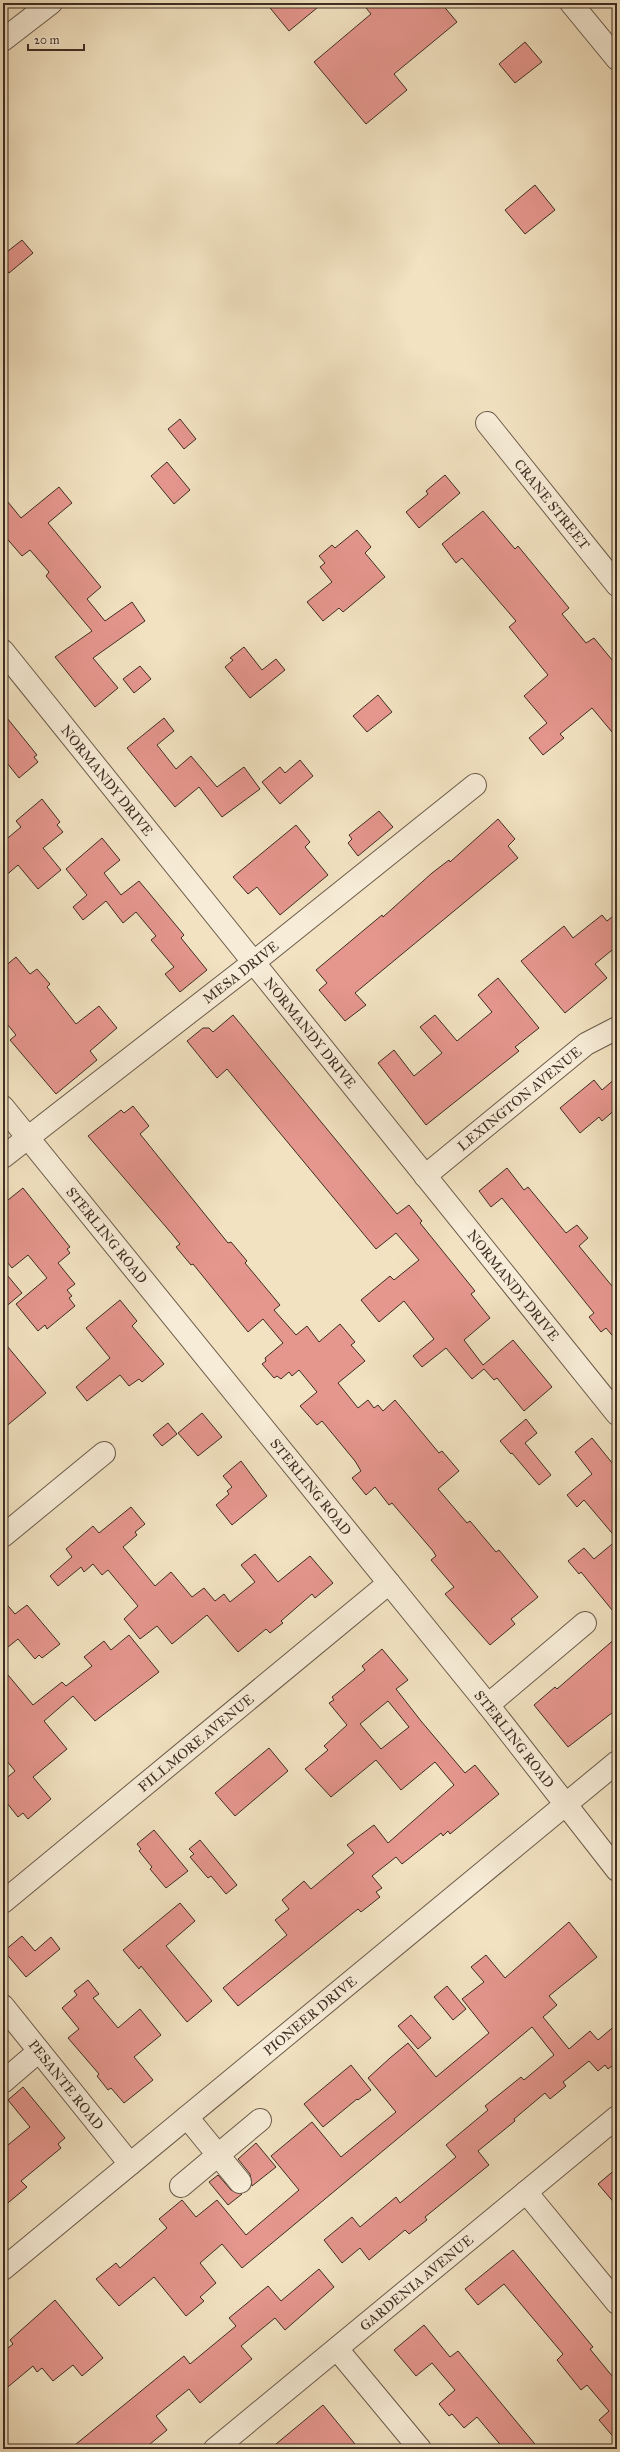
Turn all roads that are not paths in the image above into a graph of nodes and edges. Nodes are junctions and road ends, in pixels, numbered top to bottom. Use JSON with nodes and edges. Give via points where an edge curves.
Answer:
{"nodes":[{"id":1,"x":51,"y":3,"type":"edge"},
{"id":2,"x":571,"y":3,"type":"edge"},
{"id":3,"x":3,"y":40,"type":"edge"},
{"id":4,"x":617,"y":59,"type":"edge"},
{"id":5,"x":487,"y":423,"type":"dead end"},
{"id":6,"x":617,"y":585,"type":"edge"},
{"id":7,"x":3,"y":651,"type":"edge"},
{"id":8,"x":475,"y":785,"type":"dead end"},
{"id":9,"x":254,"y":962,"type":"junction"},
{"id":10,"x":617,"y":1028,"type":"edge"},
{"id":11,"x":3,"y":1107,"type":"edge"},
{"id":12,"x":26,"y":1137,"type":"junction"},
{"id":13,"x":3,"y":1157,"type":"edge"},
{"id":14,"x":426,"y":1176,"type":"junction"},
{"id":15,"x":617,"y":1414,"type":"edge"},
{"id":16,"x":104,"y":1453,"type":"dead end"},
{"id":17,"x":3,"y":1536,"type":"edge"},
{"id":18,"x":389,"y":1583,"type":"junction"},
{"id":19,"x":585,"y":1623,"type":"dead end"},
{"id":20,"x":488,"y":1705,"type":"junction"},
{"id":21,"x":617,"y":1762,"type":"edge"},
{"id":22,"x":566,"y":1804,"type":"junction"},
{"id":23,"x":617,"y":1870,"type":"edge"},
{"id":24,"x":3,"y":1902,"type":"edge"},
{"id":25,"x":3,"y":2006,"type":"edge"},
{"id":26,"x":40,"y":2052,"type":"junction"},
{"id":27,"x":3,"y":2082,"type":"edge"},
{"id":28,"x":187,"y":2117,"type":"junction"},
{"id":29,"x":617,"y":2117,"type":"edge"},
{"id":30,"x":260,"y":2120,"type":"dead end"},
{"id":31,"x":218,"y":2155,"type":"junction"},
{"id":32,"x":130,"y":2164,"type":"junction"},
{"id":33,"x":240,"y":2182,"type":"dead end"},
{"id":34,"x":181,"y":2186,"type":"dead end"},
{"id":35,"x":526,"y":2192,"type":"junction"},
{"id":36,"x":3,"y":2269,"type":"edge"},
{"id":37,"x":617,"y":2302,"type":"edge"},
{"id":38,"x":337,"y":2349,"type":"junction"},
{"id":39,"x":216,"y":2449,"type":"edge"},
{"id":40,"x":420,"y":2449,"type":"edge"}],
"edges":[{"from":1,"to":3,"type":"street"},
{"from":2,"to":4,"type":"street"},
{"from":5,"to":6,"type":"street","name":"CRANE STREET"},
{"from":7,"to":9,"type":"street","name":"NORMANDY DRIVE"},
{"from":8,"to":9,"type":"street","name":"MESA DRIVE"},
{"from":9,"to":12,"type":"street","name":"MESA DRIVE"},
{"from":9,"to":14,"type":"street","name":"NORMANDY DRIVE"},
{"from":10,"to":14,"type":"street","name":"LEXINGTON AVENUE","via":[[586,1044]]},
{"from":11,"to":12,"type":"street","name":"STERLING ROAD"},
{"from":12,"to":13,"type":"street","name":"MESA DRIVE"},
{"from":12,"to":18,"type":"street","name":"STERLING ROAD","via":[[215,1366]]},
{"from":14,"to":15,"type":"street","name":"NORMANDY DRIVE"},
{"from":16,"to":17,"type":"street"},
{"from":18,"to":20,"type":"street","name":"STERLING ROAD"},
{"from":18,"to":24,"type":"street","name":"FILLMORE AVENUE"},
{"from":19,"to":20,"type":"street"},
{"from":20,"to":22,"type":"street","name":"STERLING ROAD"},
{"from":21,"to":22,"type":"street","name":"PIONEER DRIVE"},
{"from":22,"to":23,"type":"street","name":"STERLING ROAD"},
{"from":22,"to":28,"type":"street","name":"PIONEER DRIVE"},
{"from":25,"to":26,"type":"street","name":"PESANTE ROAD"},
{"from":26,"to":27,"type":"street"},
{"from":26,"to":32,"type":"street","name":"PESANTE ROAD"},
{"from":28,"to":31,"type":"street"},
{"from":28,"to":32,"type":"street","name":"PIONEER DRIVE"},
{"from":29,"to":35,"type":"street","name":"GARDENIA AVENUE"},
{"from":30,"to":31,"type":"street"},
{"from":31,"to":33,"type":"street"},
{"from":31,"to":34,"type":"street"},
{"from":32,"to":36,"type":"street","name":"PIONEER DRIVE"},
{"from":35,"to":37,"type":"street"},
{"from":35,"to":38,"type":"street","name":"GARDENIA AVENUE"},
{"from":38,"to":39,"type":"street","name":"GARDENIA AVENUE"},
{"from":38,"to":40,"type":"street"}]}
